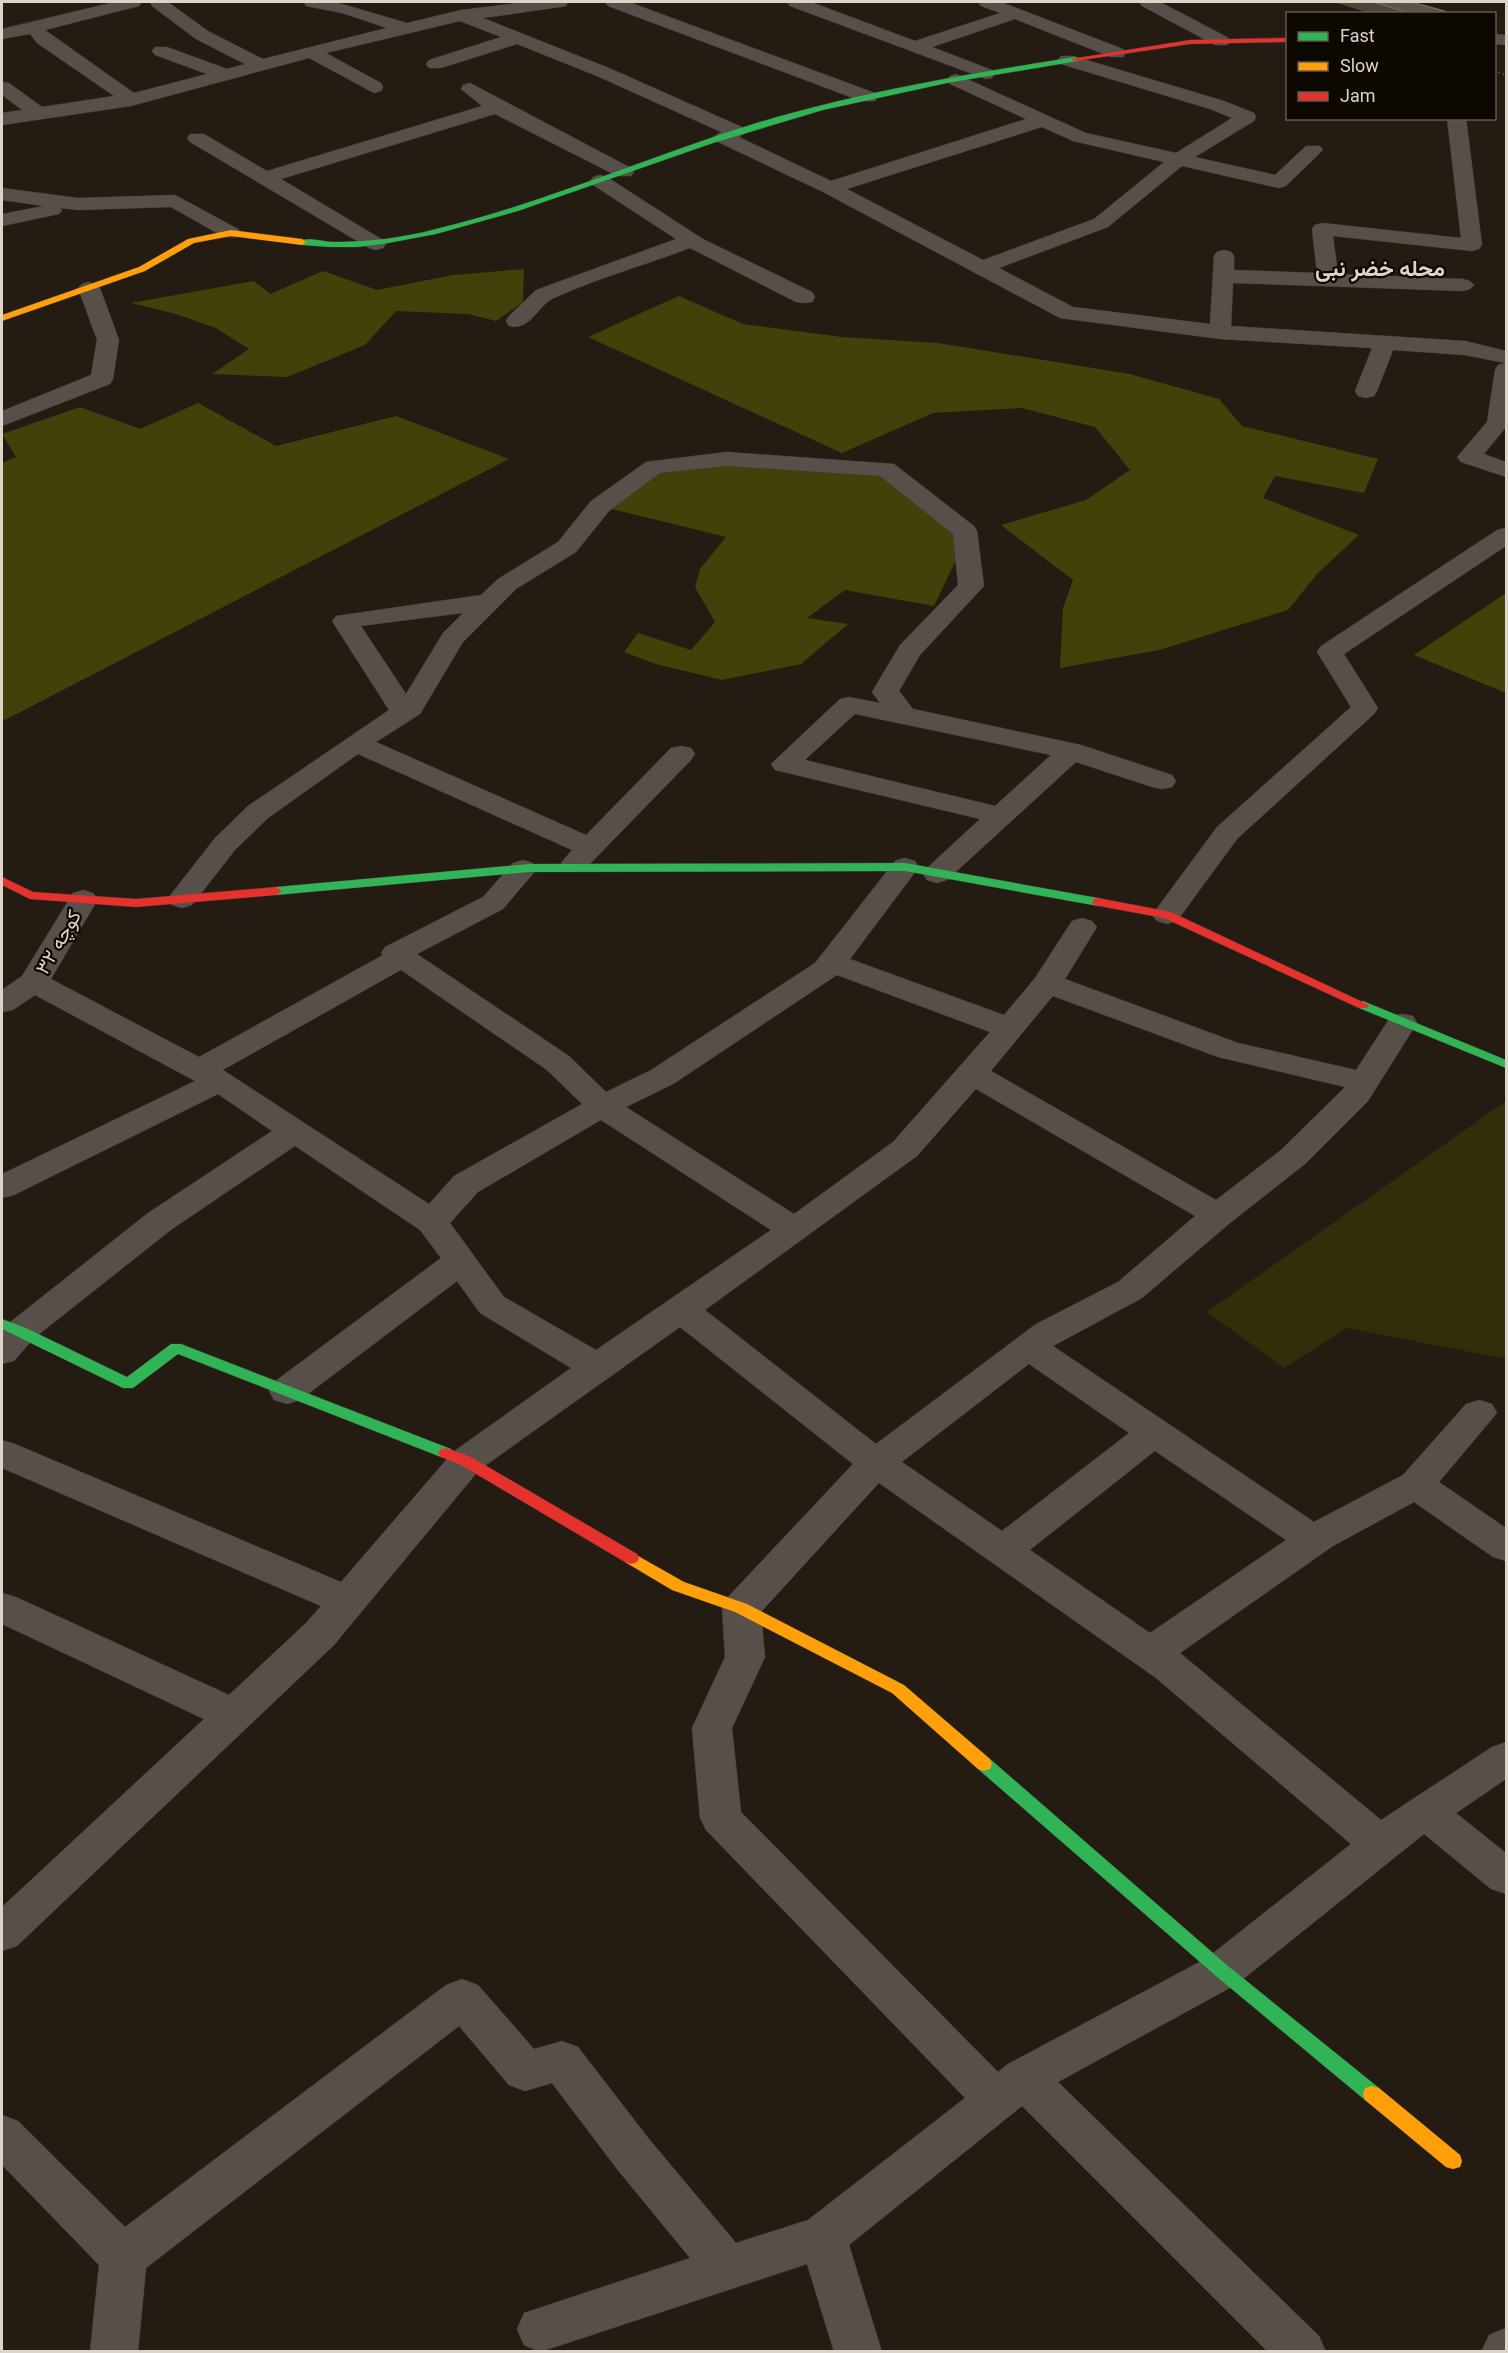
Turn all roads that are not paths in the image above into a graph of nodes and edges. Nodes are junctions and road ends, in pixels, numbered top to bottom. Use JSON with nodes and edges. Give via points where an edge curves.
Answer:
{"nodes":[{"id":1,"x":133,"y":2,"type":"edge"},
{"id":2,"x":158,"y":2,"type":"edge"},
{"id":3,"x":312,"y":2,"type":"edge"},
{"id":4,"x":560,"y":2,"type":"edge"},
{"id":5,"x":614,"y":2,"type":"edge"},
{"id":6,"x":796,"y":2,"type":"edge"},
{"id":7,"x":987,"y":2,"type":"edge"},
{"id":8,"x":1148,"y":2,"type":"edge"},
{"id":9,"x":96,"y":5,"type":"edge"},
{"id":10,"x":1017,"y":13,"type":"junction"},
{"id":11,"x":461,"y":15,"type":"junction"},
{"id":12,"x":34,"y":28,"type":"junction"},
{"id":13,"x":408,"y":28,"type":"junction"},
{"id":14,"x":2,"y":34,"type":"edge"},
{"id":15,"x":517,"y":38,"type":"junction"},
{"id":16,"x":1286,"y":40,"type":"edge"},
{"id":17,"x":1221,"y":41,"type":"junction"},
{"id":18,"x":915,"y":47,"type":"junction"},
{"id":19,"x":161,"y":51,"type":"dead end"},
{"id":20,"x":311,"y":52,"type":"junction"},
{"id":21,"x":1117,"y":53,"type":"junction"},
{"id":22,"x":1067,"y":60,"type":"junction"},
{"id":23,"x":435,"y":63,"type":"dead end"},
{"id":24,"x":262,"y":66,"type":"junction"},
{"id":25,"x":986,"y":74,"type":"junction"},
{"id":26,"x":226,"y":75,"type":"junction"},
{"id":27,"x":956,"y":80,"type":"junction"},
{"id":28,"x":2,"y":87,"type":"edge"},
{"id":29,"x":374,"y":87,"type":"dead end"},
{"id":30,"x":470,"y":90,"type":"dead end"},
{"id":31,"x":868,"y":97,"type":"junction"},
{"id":32,"x":130,"y":99,"type":"junction"},
{"id":33,"x":497,"y":107,"type":"junction"},
{"id":34,"x":38,"y":113,"type":"junction"},
{"id":35,"x":2,"y":119,"type":"edge"},
{"id":36,"x":1043,"y":120,"type":"junction"},
{"id":37,"x":1456,"y":120,"type":"edge"},
{"id":38,"x":730,"y":134,"type":"junction"},
{"id":39,"x":197,"y":138,"type":"dead end"},
{"id":40,"x":1313,"y":150,"type":"dead end"},
{"id":41,"x":1179,"y":159,"type":"junction"},
{"id":42,"x":624,"y":172,"type":"junction"},
{"id":43,"x":264,"y":178,"type":"junction"},
{"id":44,"x":600,"y":181,"type":"junction"},
{"id":45,"x":830,"y":188,"type":"junction"},
{"id":46,"x":2,"y":194,"type":"edge"},
{"id":47,"x":78,"y":204,"type":"junction"},
{"id":48,"x":2,"y":220,"type":"edge"},
{"id":49,"x":231,"y":233,"type":"junction"},
{"id":50,"x":693,"y":240,"type":"junction"},
{"id":51,"x":376,"y":244,"type":"junction"},
{"id":52,"x":980,"y":268,"type":"junction"},
{"id":53,"x":1328,"y":280,"type":"junction"},
{"id":54,"x":1463,"y":285,"type":"dead end"},
{"id":55,"x":89,"y":288,"type":"junction"},
{"id":56,"x":804,"y":297,"type":"dead end"},
{"id":57,"x":2,"y":318,"type":"edge"},
{"id":58,"x":517,"y":321,"type":"dead end"},
{"id":59,"x":1220,"y":332,"type":"junction"},
{"id":60,"x":1385,"y":343,"type":"junction"},
{"id":61,"x":1506,"y":357,"type":"edge"},
{"id":62,"x":1506,"y":370,"type":"edge"},
{"id":63,"x":1366,"y":391,"type":"dead end"},
{"id":64,"x":2,"y":419,"type":"edge"},
{"id":65,"x":1506,"y":470,"type":"edge"},
{"id":66,"x":1506,"y":535,"type":"edge"},
{"id":67,"x":488,"y":602,"type":"junction"},
{"id":68,"x":404,"y":712,"type":"junction"},
{"id":69,"x":904,"y":715,"type":"junction"},
{"id":70,"x":356,"y":743,"type":"junction"},
{"id":71,"x":1071,"y":751,"type":"junction"},
{"id":72,"x":681,"y":754,"type":"dead end"},
{"id":73,"x":1162,"y":781,"type":"dead end"},
{"id":74,"x":1000,"y":816,"type":"junction"},
{"id":75,"x":590,"y":847,"type":"junction"},
{"id":76,"x":905,"y":867,"type":"junction"},
{"id":77,"x":570,"y":868,"type":"junction"},
{"id":78,"x":523,"y":869,"type":"junction"},
{"id":79,"x":937,"y":874,"type":"junction"},
{"id":80,"x":2,"y":881,"type":"edge"},
{"id":81,"x":83,"y":899,"type":"junction"},
{"id":82,"x":182,"y":899,"type":"junction"},
{"id":83,"x":1167,"y":915,"type":"junction"},
{"id":84,"x":1082,"y":927,"type":"dead end"},
{"id":85,"x":402,"y":957,"type":"junction"},
{"id":86,"x":831,"y":962,"type":"junction"},
{"id":87,"x":34,"y":982,"type":"junction"},
{"id":88,"x":1047,"y":983,"type":"junction"},
{"id":89,"x":2,"y":1003,"type":"edge"},
{"id":90,"x":1402,"y":1023,"type":"junction"},
{"id":91,"x":1009,"y":1028,"type":"junction"},
{"id":92,"x":1506,"y":1064,"type":"edge"},
{"id":93,"x":972,"y":1074,"type":"junction"},
{"id":94,"x":209,"y":1075,"type":"junction"},
{"id":95,"x":1365,"y":1082,"type":"junction"},
{"id":96,"x":602,"y":1106,"type":"junction"},
{"id":97,"x":294,"y":1131,"type":"junction"},
{"id":98,"x":2,"y":1187,"type":"edge"},
{"id":99,"x":1218,"y":1215,"type":"junction"},
{"id":100,"x":432,"y":1222,"type":"junction"},
{"id":101,"x":795,"y":1230,"type":"junction"},
{"id":102,"x":460,"y":1262,"type":"junction"},
{"id":103,"x":681,"y":1310,"type":"junction"},
{"id":104,"x":8,"y":1336,"type":"edge"},
{"id":105,"x":1029,"y":1347,"type":"junction"},
{"id":106,"x":597,"y":1367,"type":"junction"},
{"id":107,"x":287,"y":1391,"type":"junction"},
{"id":108,"x":1479,"y":1413,"type":"dead end"},
{"id":109,"x":1154,"y":1432,"type":"junction"},
{"id":110,"x":2,"y":1453,"type":"edge"},
{"id":111,"x":466,"y":1461,"type":"junction"},
{"id":112,"x":876,"y":1463,"type":"junction"},
{"id":113,"x":1416,"y":1484,"type":"junction"},
{"id":114,"x":1323,"y":1534,"type":"junction"},
{"id":115,"x":1506,"y":1547,"type":"edge"},
{"id":116,"x":1003,"y":1551,"type":"junction"},
{"id":117,"x":347,"y":1601,"type":"junction"},
{"id":118,"x":2,"y":1607,"type":"edge"},
{"id":119,"x":741,"y":1608,"type":"junction"},
{"id":120,"x":1151,"y":1653,"type":"junction"},
{"id":121,"x":234,"y":1714,"type":"junction"},
{"id":122,"x":1506,"y":1758,"type":"edge"},
{"id":123,"x":1426,"y":1812,"type":"junction"},
{"id":124,"x":1380,"y":1844,"type":"junction"},
{"id":125,"x":1506,"y":1877,"type":"edge"},
{"id":126,"x":2,"y":1933,"type":"edge"},
{"id":127,"x":1222,"y":1971,"type":"junction"},
{"id":128,"x":1010,"y":2089,"type":"junction"},
{"id":129,"x":2,"y":2135,"type":"edge"},
{"id":130,"x":1453,"y":2161,"type":"dead end"},
{"id":131,"x":823,"y":2237,"type":"junction"},
{"id":132,"x":123,"y":2256,"type":"junction"},
{"id":133,"x":727,"y":2268,"type":"junction"},
{"id":134,"x":541,"y":2330,"type":"dead end"},
{"id":135,"x":114,"y":2352,"type":"edge"},
{"id":136,"x":858,"y":2352,"type":"edge"},
{"id":137,"x":1302,"y":2352,"type":"edge"}],
"edges":[{"from":1,"to":9,"type":"street"},
{"from":2,"to":24,"type":"street","via":[[202,34]]},
{"from":3,"to":13,"type":"street"},
{"from":4,"to":11,"type":"street"},
{"from":5,"to":31,"type":"street"},
{"from":6,"to":18,"type":"street"},
{"from":7,"to":10,"type":"street"},
{"from":8,"to":17,"type":"street"},
{"from":9,"to":12,"type":"street"},
{"from":10,"to":18,"type":"street"},
{"from":10,"to":21,"type":"street"},
{"from":11,"to":13,"type":"street"},
{"from":11,"to":15,"type":"street"},
{"from":12,"to":14,"type":"street"},
{"from":12,"to":32,"type":"street","via":[[43,39]]},
{"from":13,"to":20,"type":"street"},
{"from":15,"to":23,"type":"street"},
{"from":15,"to":38,"type":"street","via":[[603,72]]},
{"from":16,"to":17,"type":"street"},
{"from":17,"to":21,"type":"street"},
{"from":18,"to":25,"type":"street"},
{"from":19,"to":26,"type":"street"},
{"from":20,"to":24,"type":"street"},
{"from":20,"to":29,"type":"street"},
{"from":21,"to":22,"type":"street"},
{"from":22,"to":25,"type":"street"},
{"from":22,"to":41,"type":"street","via":[[1247,117]]},
{"from":24,"to":26,"type":"street"},
{"from":25,"to":27,"type":"street"},
{"from":26,"to":32,"type":"street"},
{"from":27,"to":31,"type":"street"},
{"from":27,"to":36,"type":"street"},
{"from":28,"to":34,"type":"street"},
{"from":30,"to":33,"type":"street"},
{"from":31,"to":38,"type":"street"},
{"from":32,"to":34,"type":"street"},
{"from":33,"to":42,"type":"street"},
{"from":33,"to":43,"type":"street"},
{"from":34,"to":35,"type":"street"},
{"from":36,"to":41,"type":"street","via":[[1080,137]]},
{"from":36,"to":45,"type":"street"},
{"from":37,"to":53,"type":"street","via":[[1472,245],[1322,229]]},
{"from":38,"to":42,"type":"street"},
{"from":38,"to":45,"type":"street"},
{"from":39,"to":43,"type":"street"},
{"from":40,"to":41,"type":"street","via":[[1279,182]]},
{"from":41,"to":52,"type":"street","via":[[1101,223]]},
{"from":42,"to":44,"type":"street"},
{"from":43,"to":51,"type":"street"},
{"from":44,"to":50,"type":"street"},
{"from":44,"to":51,"type":"street","via":[[439,233]]},
{"from":45,"to":52,"type":"street"},
{"from":46,"to":47,"type":"street"},
{"from":47,"to":48,"type":"street"},
{"from":47,"to":49,"type":"street","via":[[176,201]]},
{"from":49,"to":51,"type":"street","via":[[314,244]]},
{"from":49,"to":55,"type":"street","via":[[191,241],[142,269]]},
{"from":50,"to":56,"type":"street"},
{"from":50,"to":58,"type":"street","via":[[544,295]]},
{"from":52,"to":59,"type":"street","via":[[1068,313]]},
{"from":53,"to":54,"type":"street"},
{"from":53,"to":59,"type":"street","via":[[1223,266]]},
{"from":55,"to":57,"type":"street"},
{"from":55,"to":64,"type":"street","via":[[108,340],[102,379]]},
{"from":59,"to":60,"type":"street"},
{"from":60,"to":61,"type":"street","via":[[1464,348]]},
{"from":60,"to":63,"type":"street"},
{"from":62,"to":65,"type":"street","via":[[1498,423],[1469,456]]},
{"from":66,"to":83,"type":"street","via":[[1330,652],[1365,708],[1227,833]]},
{"from":67,"to":68,"type":"street","via":[[452,638],[411,708]]},
{"from":67,"to":68,"type":"street","via":[[345,621]]},
{"from":67,"to":69,"type":"street","via":[[507,584],[567,547],[600,506],[654,467],[727,459],[886,470],[965,531],[972,586],[909,651],[885,692]]},
{"from":68,"to":70,"type":"street"},
{"from":69,"to":71,"type":"street"},
{"from":69,"to":74,"type":"street","via":[[849,705],[785,764]]},
{"from":70,"to":75,"type":"street"},
{"from":70,"to":82,"type":"street","via":[[258,813],[225,844]]},
{"from":71,"to":73,"type":"street"},
{"from":71,"to":74,"type":"street"},
{"from":72,"to":75,"type":"street"},
{"from":74,"to":79,"type":"street"},
{"from":75,"to":77,"type":"street"},
{"from":76,"to":77,"type":"street"},
{"from":76,"to":79,"type":"street"},
{"from":76,"to":86,"type":"street"},
{"from":77,"to":78,"type":"street"},
{"from":78,"to":82,"type":"street"},
{"from":78,"to":85,"type":"street","via":[[493,903],[396,953]]},
{"from":79,"to":83,"type":"street"},
{"from":80,"to":81,"type":"street","via":[[30,895]]},
{"from":81,"to":82,"type":"street","via":[[136,903]]},
{"from":81,"to":87,"type":"street","name":"کوچه ۳۲"},
{"from":83,"to":90,"type":"street"},
{"from":84,"to":88,"type":"street"},
{"from":85,"to":94,"type":"street"},
{"from":85,"to":96,"type":"street","via":[[558,1063]]},
{"from":86,"to":91,"type":"street"},
{"from":86,"to":96,"type":"street","via":[[662,1077]]},
{"from":87,"to":89,"type":"street","name":"کوچه ۳۲"},
{"from":87,"to":94,"type":"street"},
{"from":88,"to":91,"type":"street"},
{"from":88,"to":95,"type":"street","via":[[1229,1050]]},
{"from":90,"to":92,"type":"street"},
{"from":90,"to":95,"type":"street"},
{"from":91,"to":93,"type":"street"},
{"from":93,"to":99,"type":"street"},
{"from":93,"to":101,"type":"street","via":[[905,1149]]},
{"from":94,"to":97,"type":"street"},
{"from":94,"to":98,"type":"street"},
{"from":95,"to":99,"type":"street","via":[[1293,1157]]},
{"from":96,"to":100,"type":"street","via":[[466,1184]]},
{"from":96,"to":101,"type":"street"},
{"from":97,"to":100,"type":"street"},
{"from":97,"to":104,"type":"street","via":[[160,1221]]},
{"from":99,"to":105,"type":"street","via":[[1130,1290],[1048,1332]]},
{"from":100,"to":102,"type":"street"},
{"from":101,"to":103,"type":"street"},
{"from":102,"to":106,"type":"street","via":[[492,1305]]},
{"from":102,"to":107,"type":"street"},
{"from":103,"to":106,"type":"street"},
{"from":103,"to":112,"type":"street"},
{"from":104,"to":107,"type":"street","via":[[128,1384],[176,1348]]},
{"from":105,"to":109,"type":"street"},
{"from":105,"to":112,"type":"street"},
{"from":106,"to":111,"type":"street"},
{"from":107,"to":111,"type":"street"},
{"from":108,"to":113,"type":"street"},
{"from":109,"to":114,"type":"street","via":[[1313,1540]]},
{"from":109,"to":116,"type":"street"},
{"from":110,"to":117,"type":"street"},
{"from":111,"to":117,"type":"street"},
{"from":111,"to":119,"type":"street","via":[[678,1586]]},
{"from":112,"to":116,"type":"street"},
{"from":112,"to":119,"type":"street"},
{"from":113,"to":114,"type":"street"},
{"from":113,"to":115,"type":"street"},
{"from":114,"to":120,"type":"street"},
{"from":116,"to":120,"type":"street"},
{"from":117,"to":121,"type":"street","via":[[320,1634]]},
{"from":118,"to":121,"type":"street"},
{"from":119,"to":127,"type":"street","via":[[897,1689]]},
{"from":119,"to":128,"type":"street","via":[[745,1657],[712,1728],[721,1818]]},
{"from":120,"to":124,"type":"street"},
{"from":121,"to":126,"type":"street"},
{"from":122,"to":123,"type":"street"},
{"from":123,"to":124,"type":"street"},
{"from":123,"to":125,"type":"street"},
{"from":124,"to":127,"type":"street"},
{"from":127,"to":128,"type":"street"},
{"from":127,"to":130,"type":"street"},
{"from":128,"to":131,"type":"street"},
{"from":128,"to":137,"type":"street"},
{"from":129,"to":132,"type":"street"},
{"from":131,"to":133,"type":"street"},
{"from":131,"to":136,"type":"street"},
{"from":132,"to":133,"type":"street","via":[[462,1998],[525,2071],[562,2061]]},
{"from":132,"to":135,"type":"street"},
{"from":133,"to":134,"type":"street"}]}
